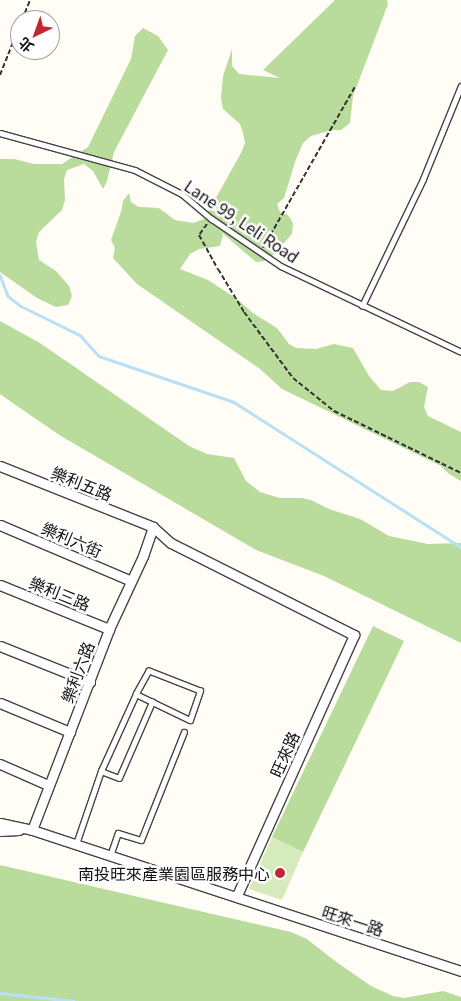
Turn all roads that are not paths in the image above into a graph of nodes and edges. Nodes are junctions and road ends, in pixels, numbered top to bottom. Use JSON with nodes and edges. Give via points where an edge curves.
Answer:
{"nodes":[{"id":1,"x":461,"y":86,"type":"edge"},
{"id":2,"x":0,"y":133,"type":"edge"},
{"id":3,"x":362,"y":306,"type":"junction"},
{"id":4,"x":461,"y":352,"type":"edge"},
{"id":5,"x":0,"y":466,"type":"edge"},
{"id":6,"x":0,"y":525,"type":"edge"},
{"id":7,"x":153,"y":527,"type":"junction"},
{"id":8,"x":132,"y":581,"type":"junction"},
{"id":9,"x":0,"y":585,"type":"edge"},
{"id":10,"x":109,"y":629,"type":"junction"},
{"id":11,"x":0,"y":646,"type":"edge"},
{"id":12,"x":90,"y":682,"type":"junction"},
{"id":13,"x":136,"y":694,"type":"junction"},
{"id":14,"x":152,"y":702,"type":"junction"},
{"id":15,"x":0,"y":703,"type":"edge"},
{"id":16,"x":70,"y":732,"type":"junction"},
{"id":17,"x":184,"y":732,"type":"dead end"},
{"id":18,"x":0,"y":764,"type":"edge"},
{"id":19,"x":102,"y":771,"type":"junction"},
{"id":20,"x":48,"y":784,"type":"junction"},
{"id":21,"x":0,"y":823,"type":"edge"},
{"id":22,"x":32,"y":830,"type":"junction"},
{"id":23,"x":0,"y":831,"type":"edge"},
{"id":24,"x":76,"y":844,"type":"junction"},
{"id":25,"x":110,"y":856,"type":"junction"},
{"id":26,"x":236,"y":897,"type":"junction"},
{"id":27,"x":461,"y":971,"type":"edge"}],
"edges":[{"from":1,"to":3,"type":"lane","via":[[423,179]]},
{"from":2,"to":3,"type":"lane","name":"Lane 99, Leli Road","via":[[135,170],[182,194],[212,219],[281,266]]},
{"from":3,"to":4,"type":"lane","name":"Lane 99, Leli Road"},
{"from":5,"to":7,"type":"street","name":"樂利五路"},
{"from":6,"to":8,"type":"street","name":"樂利六街"},
{"from":7,"to":8,"type":"street","name":"樂利六路"},
{"from":7,"to":26,"type":"street","name":"旺來路","via":[[171,542],[354,635]]},
{"from":8,"to":10,"type":"street","name":"樂利六路"},
{"from":9,"to":10,"type":"street","name":"樂利三路"},
{"from":10,"to":12,"type":"street","name":"樂利六路"},
{"from":11,"to":12,"type":"street"},
{"from":12,"to":16,"type":"street","name":"樂利六路"},
{"from":13,"to":14,"type":"lane"},
{"from":13,"to":14,"type":"lane","via":[[149,671],[200,691],[190,720]]},
{"from":13,"to":19,"type":"lane"},
{"from":14,"to":19,"type":"lane","via":[[119,778]]},
{"from":15,"to":16,"type":"street"},
{"from":16,"to":20,"type":"street","name":"樂利六路"},
{"from":17,"to":25,"type":"lane","via":[[141,840],[118,833]]},
{"from":18,"to":20,"type":"street"},
{"from":19,"to":24,"type":"lane"},
{"from":20,"to":22,"type":"street","name":"樂利六路"},
{"from":21,"to":22,"type":"street"},
{"from":22,"to":23,"type":"street"},
{"from":22,"to":24,"type":"street"},
{"from":24,"to":25,"type":"street"},
{"from":25,"to":26,"type":"street"},
{"from":26,"to":27,"type":"street","name":"旺來一路"}]}
